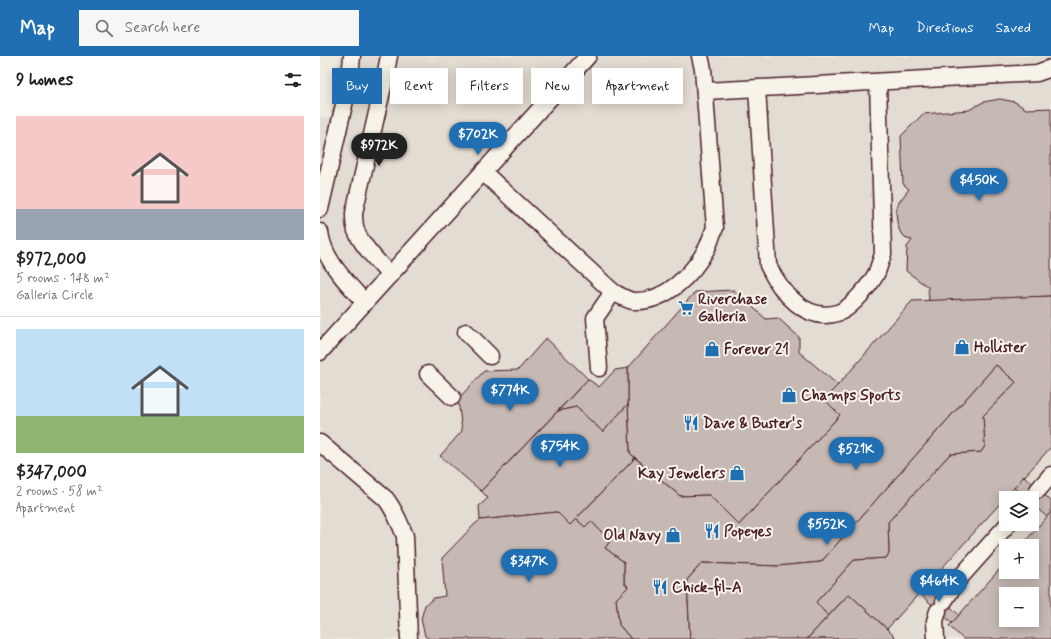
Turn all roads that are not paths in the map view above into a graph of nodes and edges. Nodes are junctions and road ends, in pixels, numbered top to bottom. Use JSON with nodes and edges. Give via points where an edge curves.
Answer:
{"nodes":[{"id":1,"x":352,"y":56,"type":"edge"},
{"id":2,"x":389,"y":56,"type":"edge"},
{"id":3,"x":588,"y":56,"type":"edge"},
{"id":4,"x":700,"y":56,"type":"edge"},
{"id":5,"x":1051,"y":68,"type":"edge"},
{"id":6,"x":878,"y":82,"type":"junction"},
{"id":7,"x":757,"y":88,"type":"junction"},
{"id":8,"x":705,"y":91,"type":"junction"},
{"id":9,"x":483,"y":172,"type":"junction"},
{"id":10,"x":320,"y":209,"type":"edge"},
{"id":11,"x":320,"y":232,"type":"edge"},
{"id":12,"x":390,"y":275,"type":"junction"},
{"id":13,"x":613,"y":292,"type":"junction"},
{"id":14,"x":365,"y":303,"type":"junction"},
{"id":15,"x":466,"y":332,"type":"dead end"},
{"id":16,"x":320,"y":352,"type":"edge"},
{"id":17,"x":490,"y":356,"type":"dead end"},
{"id":18,"x":599,"y":368,"type":"dead end"},
{"id":19,"x":428,"y":374,"type":"dead end"},
{"id":20,"x":452,"y":397,"type":"dead end"},
{"id":21,"x":320,"y":443,"type":"edge"},
{"id":22,"x":1051,"y":475,"type":"edge"},
{"id":23,"x":1038,"y":490,"type":"dead end"},
{"id":24,"x":1002,"y":531,"type":"edge"},
{"id":25,"x":409,"y":639,"type":"edge"},
{"id":26,"x":936,"y":639,"type":"edge"}],
"edges":[{"from":1,"to":10,"type":"street","via":[[346,96]]},
{"from":2,"to":12,"type":"street","via":[[354,213],[354,225],[358,236]]},
{"from":3,"to":9,"type":"street"},
{"from":4,"to":8,"type":"street"},
{"from":5,"to":6,"type":"street","via":[[1037,73]]},
{"from":6,"to":7,"type":"street"},
{"from":6,"to":7,"type":"street","via":[[883,254],[876,273],[858,298],[841,312],[828,315],[815,314],[800,307],[785,293],[768,265]]},
{"from":7,"to":8,"type":"street"},
{"from":8,"to":13,"type":"street","via":[[715,228],[708,247],[696,266],[675,286],[650,300],[631,301]]},
{"from":9,"to":12,"type":"street"},
{"from":9,"to":13,"type":"street"},
{"from":11,"to":14,"type":"street","via":[[321,242],[334,266]]},
{"from":12,"to":14,"type":"street"},
{"from":13,"to":18,"type":"street","via":[[594,318]]},
{"from":14,"to":16,"type":"street"},
{"from":15,"to":17,"type":"street"},
{"from":19,"to":20,"type":"street"},
{"from":21,"to":25,"type":"street","via":[[386,500],[400,522],[405,536]]},
{"from":22,"to":23,"type":"street"},
{"from":24,"to":26,"type":"street","via":[[957,582],[941,606],[935,621]]}]}
